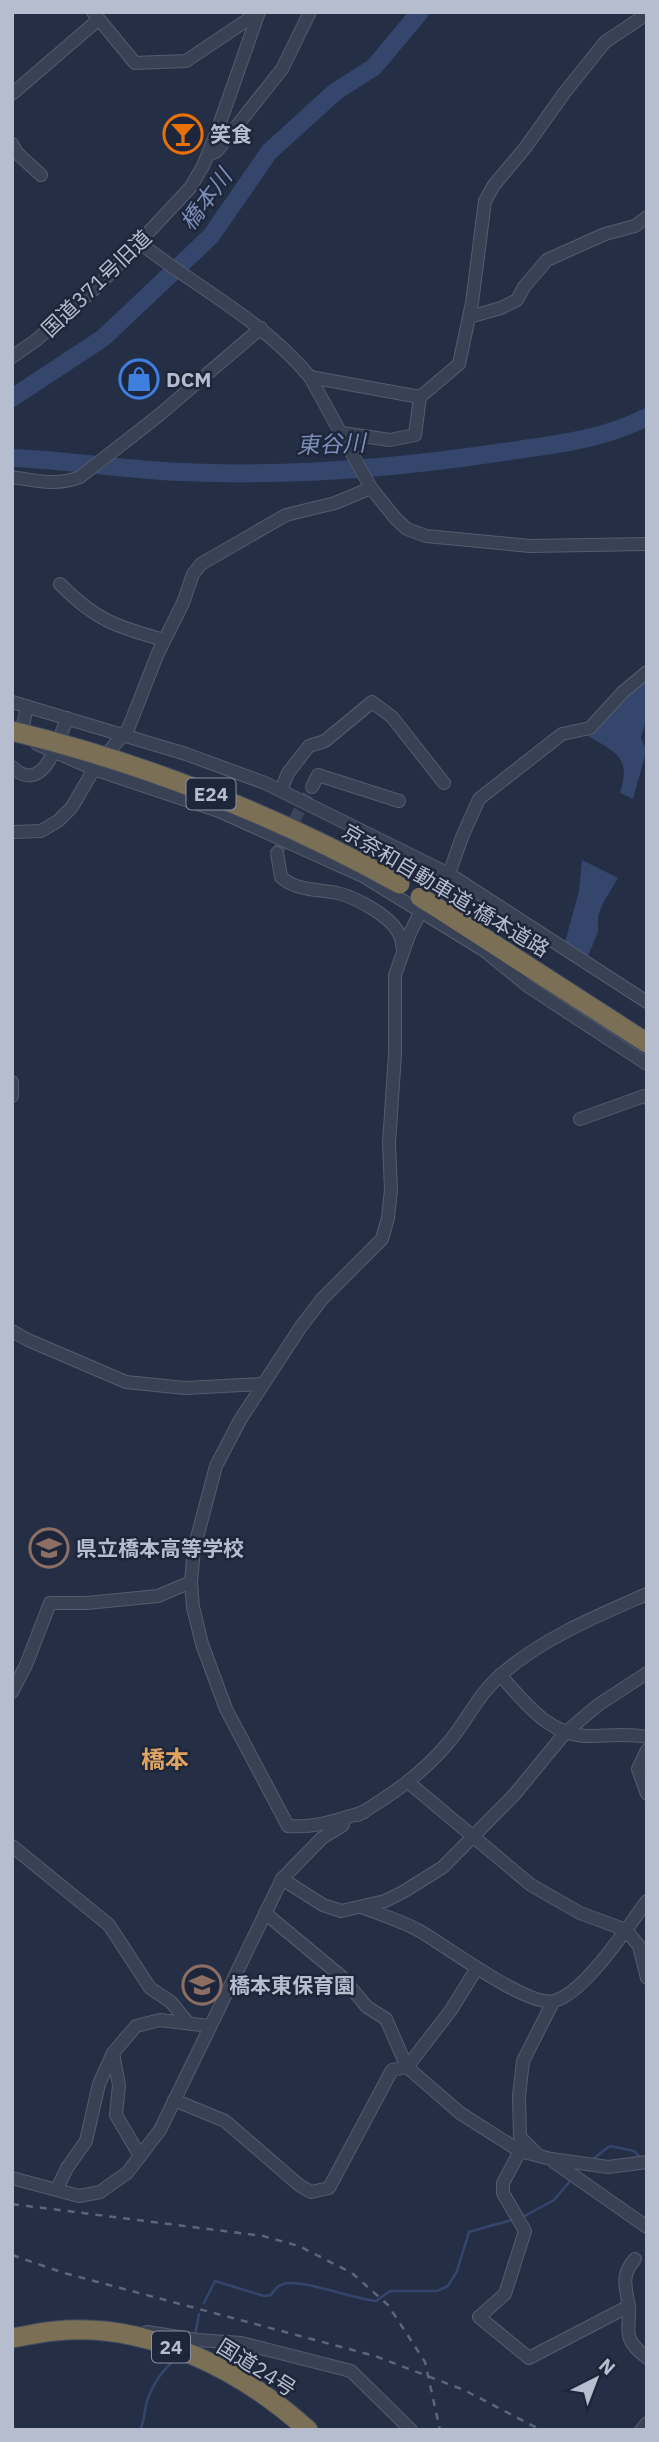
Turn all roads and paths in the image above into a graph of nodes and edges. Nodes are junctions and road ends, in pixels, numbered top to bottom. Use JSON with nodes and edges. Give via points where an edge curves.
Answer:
{"nodes":[{"id":1,"x":259,"y":12,"type":"edge"},
{"id":2,"x":310,"y":12,"type":"edge"},
{"id":3,"x":647,"y":14,"type":"edge"},
{"id":4,"x":96,"y":16,"type":"edge"},
{"id":5,"x":12,"y":94,"type":"edge"},
{"id":6,"x":12,"y":144,"type":"edge"},
{"id":7,"x":207,"y":155,"type":"junction"},
{"id":8,"x":41,"y":174,"type":"dead end"},
{"id":9,"x":647,"y":218,"type":"edge"},
{"id":10,"x":140,"y":243,"type":"junction"},
{"id":11,"x":469,"y":317,"type":"junction"},
{"id":12,"x":261,"y":328,"type":"junction"},
{"id":13,"x":12,"y":357,"type":"edge"},
{"id":14,"x":310,"y":377,"type":"junction"},
{"id":15,"x":420,"y":397,"type":"junction"},
{"id":16,"x":344,"y":437,"type":"junction"},
{"id":17,"x":12,"y":477,"type":"edge"},
{"id":18,"x":369,"y":483,"type":"junction"},
{"id":19,"x":647,"y":544,"type":"edge"},
{"id":20,"x":60,"y":584,"type":"dead end"},
{"id":21,"x":164,"y":640,"type":"junction"},
{"id":22,"x":647,"y":673,"type":"edge"},
{"id":23,"x":12,"y":702,"type":"edge"},
{"id":24,"x":27,"y":706,"type":"junction"},
{"id":25,"x":67,"y":718,"type":"junction"},
{"id":26,"x":15,"y":733,"type":"edge"},
{"id":27,"x":124,"y":735,"type":"junction"},
{"id":28,"x":54,"y":752,"type":"junction"},
{"id":29,"x":12,"y":767,"type":"edge"},
{"id":30,"x":94,"y":769,"type":"junction"},
{"id":31,"x":444,"y":783,"type":"dead end"},
{"id":32,"x":312,"y":787,"type":"dead end"},
{"id":33,"x":281,"y":790,"type":"junction"},
{"id":34,"x":400,"y":801,"type":"dead end"},
{"id":35,"x":12,"y":832,"type":"edge"},
{"id":36,"x":277,"y":853,"type":"dead end"},
{"id":37,"x":449,"y":874,"type":"junction"},
{"id":38,"x":425,"y":904,"type":"junction"},
{"id":39,"x":403,"y":950,"type":"junction"},
{"id":40,"x":647,"y":1002,"type":"edge"},
{"id":41,"x":647,"y":1043,"type":"edge"},
{"id":42,"x":647,"y":1064,"type":"edge"},
{"id":43,"x":12,"y":1082,"type":"edge"},
{"id":44,"x":12,"y":1096,"type":"edge"},
{"id":45,"x":647,"y":1098,"type":"edge"},
{"id":46,"x":580,"y":1119,"type":"dead end"},
{"id":47,"x":12,"y":1331,"type":"edge"},
{"id":48,"x":263,"y":1384,"type":"junction"},
{"id":49,"x":191,"y":1582,"type":"junction"},
{"id":50,"x":647,"y":1594,"type":"edge"},
{"id":51,"x":646,"y":1674,"type":"edge"},
{"id":52,"x":500,"y":1675,"type":"junction"},
{"id":53,"x":12,"y":1692,"type":"edge"},
{"id":54,"x":565,"y":1733,"type":"junction"},
{"id":55,"x":647,"y":1737,"type":"edge"},
{"id":56,"x":647,"y":1750,"type":"edge"},
{"id":57,"x":409,"y":1783,"type":"junction"},
{"id":58,"x":647,"y":1794,"type":"edge"},
{"id":59,"x":364,"y":1812,"type":"junction"},
{"id":60,"x":474,"y":1836,"type":"junction"},
{"id":61,"x":12,"y":1846,"type":"edge"},
{"id":62,"x":282,"y":1880,"type":"junction"},
{"id":63,"x":647,"y":1900,"type":"edge"},
{"id":64,"x":364,"y":1908,"type":"junction"},
{"id":65,"x":265,"y":1913,"type":"junction"},
{"id":66,"x":626,"y":1930,"type":"junction"},
{"id":67,"x":477,"y":1968,"type":"junction"},
{"id":68,"x":647,"y":1978,"type":"edge"},
{"id":69,"x":553,"y":2002,"type":"junction"},
{"id":70,"x":188,"y":2023,"type":"junction"},
{"id":71,"x":209,"y":2026,"type":"junction"},
{"id":72,"x":113,"y":2053,"type":"junction"},
{"id":73,"x":407,"y":2067,"type":"junction"},
{"id":74,"x":174,"y":2100,"type":"junction"},
{"id":75,"x":520,"y":2151,"type":"junction"},
{"id":76,"x":140,"y":2156,"type":"junction"},
{"id":77,"x":545,"y":2158,"type":"junction"},
{"id":78,"x":647,"y":2162,"type":"edge"},
{"id":79,"x":12,"y":2178,"type":"edge"},
{"id":80,"x":57,"y":2189,"type":"junction"},
{"id":81,"x":647,"y":2227,"type":"edge"},
{"id":82,"x":635,"y":2259,"type":"dead end"},
{"id":83,"x":629,"y":2306,"type":"junction"},
{"id":84,"x":118,"y":2333,"type":"junction"},
{"id":85,"x":12,"y":2338,"type":"edge"},
{"id":86,"x":647,"y":2358,"type":"edge"},
{"id":87,"x":647,"y":2423,"type":"edge"},
{"id":88,"x":308,"y":2430,"type":"edge"},
{"id":89,"x":411,"y":2430,"type":"edge"},
{"id":90,"x":641,"y":2430,"type":"edge"}],
"edges":[{"from":1,"to":4,"type":"street","via":[[186,61],[135,63]]},
{"from":1,"to":7,"type":"street","name":"国道371号旧道"},
{"from":2,"to":7,"type":"street","via":[[282,68],[217,151]]},
{"from":3,"to":11,"type":"street","via":[[605,42],[494,185],[485,201]]},
{"from":4,"to":5,"type":"street"},
{"from":6,"to":8,"type":"street"},
{"from":7,"to":10,"type":"street","name":"国道371号旧道","via":[[190,188]]},
{"from":9,"to":11,"type":"street","via":[[547,260],[517,300]]},
{"from":10,"to":12,"type":"street"},
{"from":10,"to":13,"type":"street","name":"国道371号旧道","via":[[82,302]]},
{"from":11,"to":15,"type":"street","via":[[459,364]]},
{"from":12,"to":14,"type":"street"},
{"from":12,"to":17,"type":"street","via":[[80,477],[53,483]]},
{"from":14,"to":15,"type":"street"},
{"from":14,"to":16,"type":"street"},
{"from":15,"to":16,"type":"street","via":[[415,435],[390,440]]},
{"from":16,"to":18,"type":"street"},
{"from":18,"to":19,"type":"street","via":[[396,519],[426,536],[530,545]]},
{"from":18,"to":21,"type":"street","via":[[335,503],[286,515],[201,564]]},
{"from":20,"to":21,"type":"street","via":[[100,619]]},
{"from":21,"to":27,"type":"street"},
{"from":22,"to":37,"type":"street","via":[[590,727],[562,734],[479,799]]},
{"from":23,"to":24,"type":"street"},
{"from":24,"to":25,"type":"street"},
{"from":24,"to":26,"type":"street"},
{"from":25,"to":27,"type":"street"},
{"from":25,"to":28,"type":"street"},
{"from":26,"to":28,"type":"street"},
{"from":26,"to":38,"type":"highway","name":"京奈和自動車道;橋本道路","number":"E24","bridge":true,"via":[[128,763],[201,789],[320,842],[400,884]]},
{"from":27,"to":30,"type":"street"},
{"from":27,"to":33,"type":"street"},
{"from":28,"to":29,"type":"street","via":[[38,774],[23,774]]},
{"from":28,"to":30,"type":"street"},
{"from":30,"to":35,"type":"street","via":[[72,807],[58,821],[41,831]]},
{"from":30,"to":38,"type":"street","via":[[246,822]]},
{"from":31,"to":33,"type":"street","via":[[392,717],[372,702],[325,741],[309,746]]},
{"from":32,"to":34,"type":"street","via":[[318,775]]},
{"from":33,"to":37,"type":"street"},
{"from":36,"to":39,"type":"street","via":[[281,877],[291,886],[338,894],[366,906],[394,927]]},
{"from":37,"to":38,"type":"street"},
{"from":37,"to":40,"type":"street"},
{"from":38,"to":39,"type":"street"},
{"from":38,"to":41,"type":"highway","name":"京奈和自動車道;橋本道路","number":"E24"},
{"from":38,"to":42,"type":"street","via":[[528,987]]},
{"from":39,"to":48,"type":"street","via":[[395,975],[391,1190],[382,1240],[322,1299]]},
{"from":43,"to":44,"type":"street"},
{"from":45,"to":46,"type":"street"},
{"from":47,"to":48,"type":"street","via":[[126,1382],[185,1388]]},
{"from":48,"to":49,"type":"street","via":[[216,1466],[194,1549]]},
{"from":49,"to":53,"type":"street","via":[[158,1596],[50,1603]]},
{"from":49,"to":59,"type":"street","via":[[202,1644],[226,1709],[288,1826],[327,1825]]},
{"from":50,"to":52,"type":"street","via":[[525,1655]]},
{"from":51,"to":54,"type":"street","via":[[598,1704]]},
{"from":52,"to":54,"type":"street","via":[[541,1718]]},
{"from":52,"to":57,"type":"street","via":[[473,1705],[452,1739]]},
{"from":54,"to":55,"type":"street"},
{"from":54,"to":60,"type":"street"},
{"from":56,"to":58,"type":"street","via":[[638,1769]]},
{"from":57,"to":59,"type":"street"},
{"from":57,"to":60,"type":"street"},
{"from":59,"to":62,"type":"street","via":[[322,1838]]},
{"from":60,"to":64,"type":"street","via":[[443,1867]]},
{"from":60,"to":66,"type":"street","via":[[531,1885],[580,1913]]},
{"from":61,"to":70,"type":"street","via":[[109,1925],[150,1988],[171,2002]]},
{"from":62,"to":64,"type":"street","via":[[323,1905],[341,1911]]},
{"from":62,"to":65,"type":"street"},
{"from":63,"to":66,"type":"street"},
{"from":64,"to":67,"type":"street","via":[[417,1930]]},
{"from":65,"to":71,"type":"street"},
{"from":65,"to":73,"type":"street","via":[[386,2019]]},
{"from":66,"to":68,"type":"street","via":[[639,1946]]},
{"from":66,"to":69,"type":"street","via":[[593,1972]]},
{"from":67,"to":69,"type":"street","via":[[539,2001]]},
{"from":67,"to":73,"type":"street"},
{"from":69,"to":77,"type":"street","via":[[523,2061],[519,2096],[520,2137]]},
{"from":70,"to":71,"type":"street"},
{"from":70,"to":72,"type":"street","via":[[160,2020],[136,2026]]},
{"from":71,"to":74,"type":"street"},
{"from":72,"to":76,"type":"street","via":[[116,2115]]},
{"from":72,"to":80,"type":"street","via":[[99,2084],[86,2141]]},
{"from":73,"to":74,"type":"street","via":[[392,2070],[329,2188],[311,2192],[225,2121]]},
{"from":73,"to":75,"type":"street","via":[[460,2113]]},
{"from":74,"to":76,"type":"street","via":[[160,2130]]},
{"from":75,"to":77,"type":"street"},
{"from":75,"to":83,"type":"street","via":[[503,2183],[503,2193],[525,2231],[505,2294],[479,2317],[529,2358]]},
{"from":76,"to":80,"type":"street","via":[[127,2173],[100,2192],[79,2196]]},
{"from":77,"to":78,"type":"street","via":[[608,2167]]},
{"from":77,"to":81,"type":"street"},
{"from":79,"to":80,"type":"street"},
{"from":82,"to":83,"type":"street","via":[[627,2268],[624,2293]]},
{"from":83,"to":86,"type":"street","via":[[629,2336]]},
{"from":84,"to":85,"type":"highway","name":"国道24号","number":"24","via":[[56,2330]]},
{"from":84,"to":88,"type":"highway","name":"国道24号","number":"24","via":[[209,2362],[263,2392]]},
{"from":84,"to":89,"type":"street","via":[[241,2343],[351,2371]]},
{"from":87,"to":90,"type":"street"}]}
